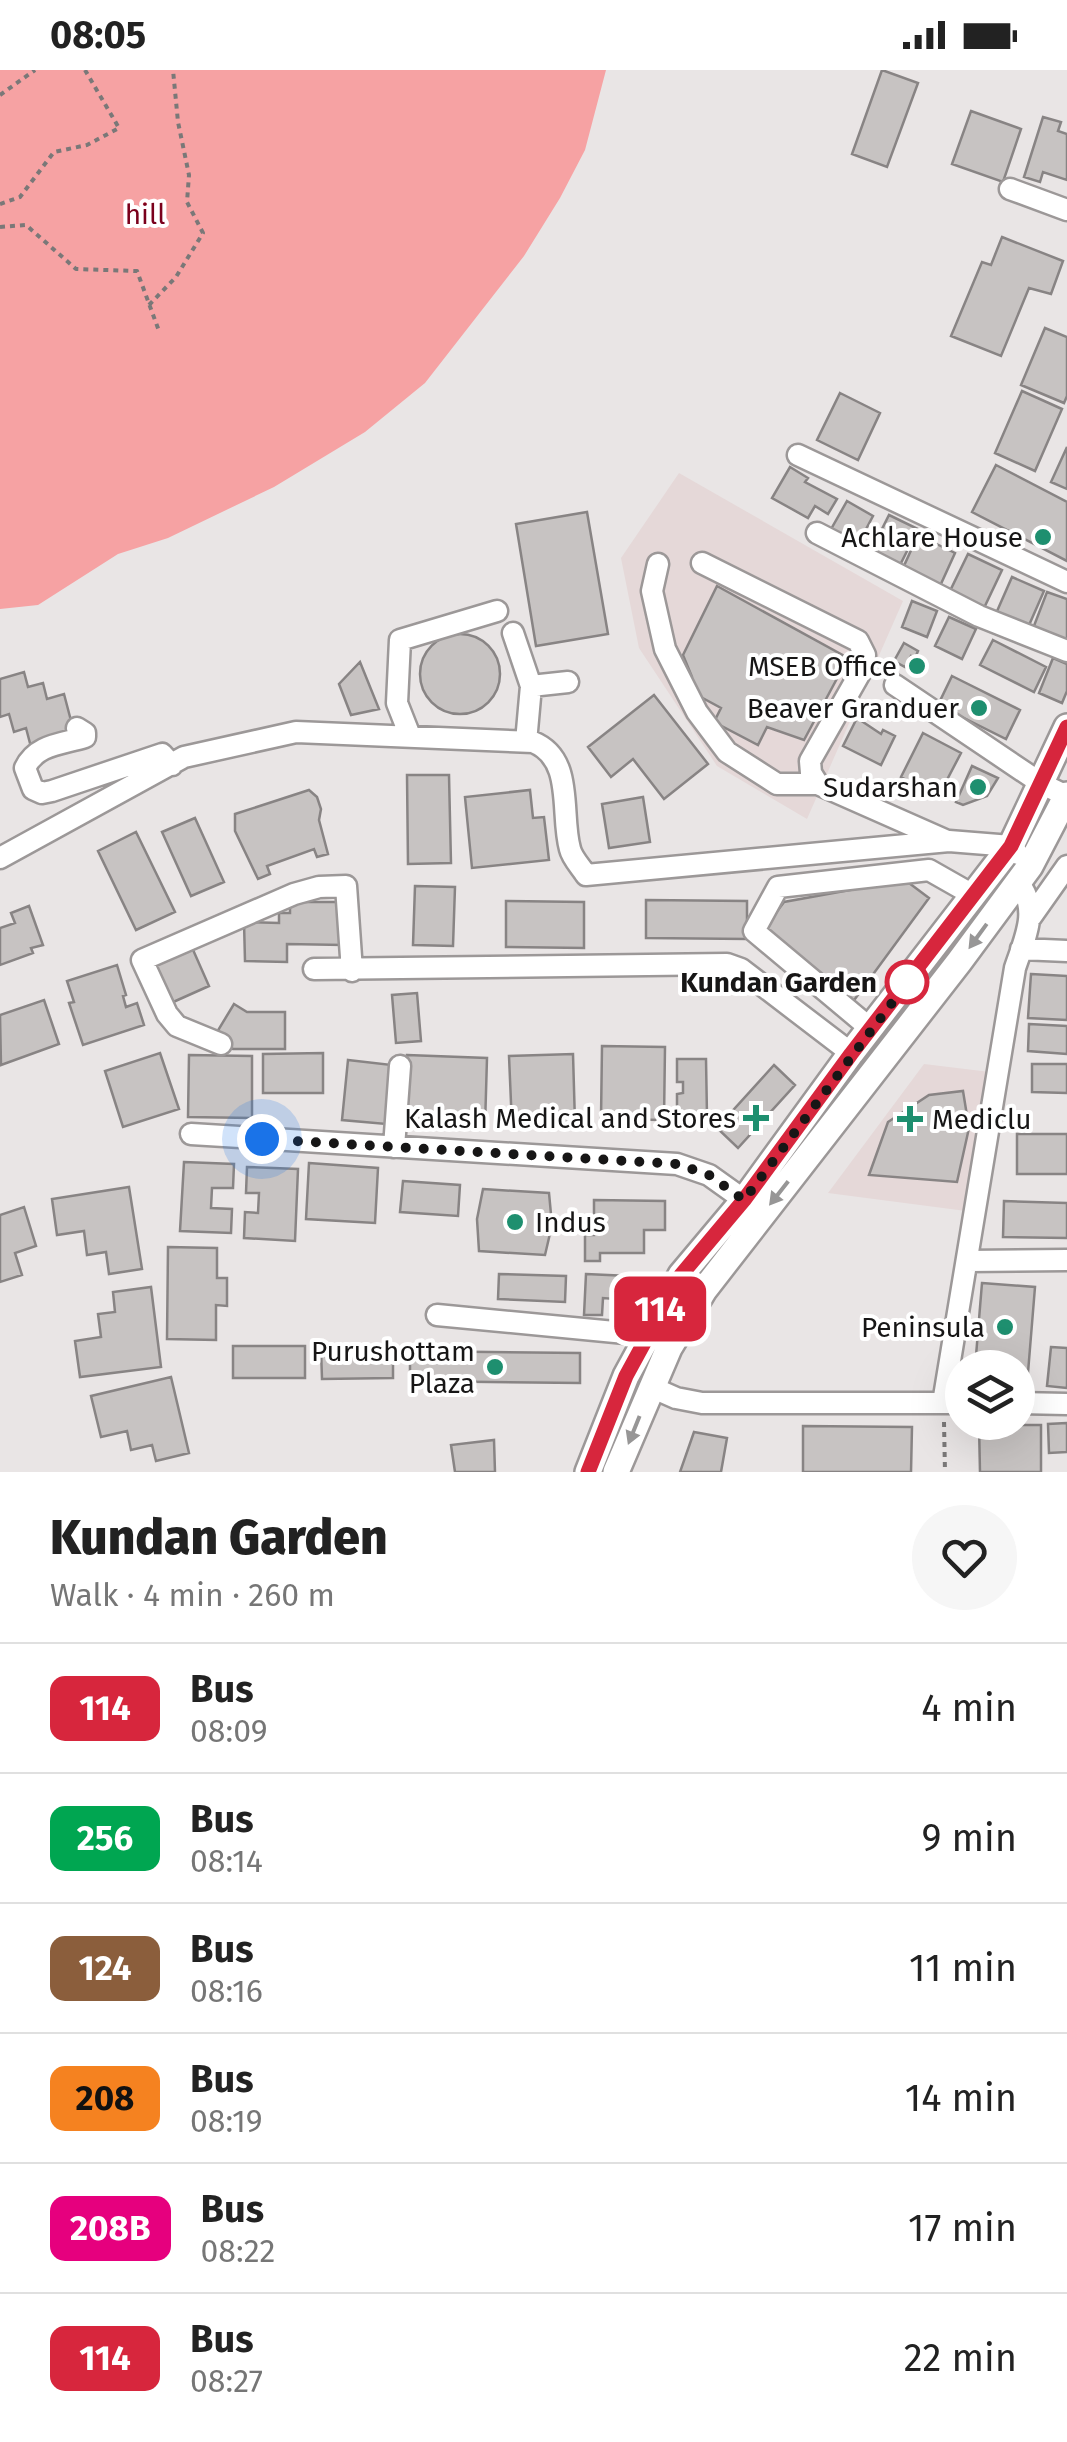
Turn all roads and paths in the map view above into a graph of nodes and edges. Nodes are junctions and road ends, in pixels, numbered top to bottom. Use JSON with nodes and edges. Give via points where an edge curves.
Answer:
{"nodes":[{"id":1,"x":35,"y":70,"type":"edge"},
{"id":2,"x":84,"y":70,"type":"edge"},
{"id":3,"x":173,"y":70,"type":"edge"},
{"id":4,"x":0,"y":95,"type":"edge"},
{"id":5,"x":1010,"y":189,"type":"dead end"},
{"id":6,"x":0,"y":204,"type":"edge"},
{"id":7,"x":1067,"y":210,"type":"edge"},
{"id":8,"x":0,"y":227,"type":"edge"},
{"id":9,"x":149,"y":305,"type":"junction"},
{"id":10,"x":160,"y":331,"type":"dead end"},
{"id":11,"x":798,"y":455,"type":"dead end"},
{"id":12,"x":817,"y":533,"type":"dead end"},
{"id":13,"x":702,"y":563,"type":"dead end"},
{"id":14,"x":658,"y":564,"type":"dead end"},
{"id":15,"x":1067,"y":582,"type":"edge"},
{"id":16,"x":496,"y":611,"type":"dead end"},
{"id":17,"x":513,"y":633,"type":"dead end"},
{"id":18,"x":1067,"y":652,"type":"edge"},
{"id":19,"x":568,"y":682,"type":"dead end"},
{"id":20,"x":896,"y":685,"type":"dead end"},
{"id":21,"x":531,"y":686,"type":"junction"},
{"id":22,"x":1067,"y":726,"type":"edge"},
{"id":23,"x":77,"y":728,"type":"dead end"},
{"id":24,"x":410,"y":736,"type":"junction"},
{"id":25,"x":526,"y":742,"type":"junction"},
{"id":26,"x":172,"y":764,"type":"junction"},
{"id":27,"x":818,"y":784,"type":"junction"},
{"id":28,"x":1042,"y":784,"type":"junction"},
{"id":29,"x":1067,"y":795,"type":"edge"},
{"id":30,"x":1028,"y":814,"type":"junction"},
{"id":31,"x":1059,"y":830,"type":"edge"},
{"id":32,"x":949,"y":842,"type":"junction"},
{"id":33,"x":1011,"y":846,"type":"junction"},
{"id":34,"x":0,"y":858,"type":"edge"},
{"id":35,"x":1067,"y":866,"type":"edge"},
{"id":36,"x":1024,"y":874,"type":"junction"},
{"id":37,"x":973,"y":896,"type":"junction"},
{"id":38,"x":1031,"y":917,"type":"junction"},
{"id":39,"x":1021,"y":949,"type":"junction"},
{"id":40,"x":1067,"y":951,"type":"edge"},
{"id":41,"x":314,"y":969,"type":"dead end"},
{"id":42,"x":352,"y":970,"type":"junction"},
{"id":43,"x":870,"y":1029,"type":"junction"},
{"id":44,"x":221,"y":1044,"type":"dead end"},
{"id":45,"x":851,"y":1054,"type":"junction"},
{"id":46,"x":400,"y":1066,"type":"dead end"},
{"id":47,"x":192,"y":1134,"type":"dead end"},
{"id":48,"x":394,"y":1147,"type":"junction"},
{"id":49,"x":744,"y":1200,"type":"junction"},
{"id":50,"x":1067,"y":1260,"type":"edge"},
{"id":51,"x":967,"y":1261,"type":"junction"},
{"id":52,"x":437,"y":1314,"type":"dead end"},
{"id":53,"x":646,"y":1336,"type":"junction"},
{"id":54,"x":958,"y":1350,"type":"edge"},
{"id":55,"x":651,"y":1387,"type":"junction"},
{"id":56,"x":945,"y":1403,"type":"edge"},
{"id":57,"x":1035,"y":1404,"type":"edge"},
{"id":58,"x":1067,"y":1404,"type":"edge"},
{"id":59,"x":949,"y":1440,"type":"edge"},
{"id":60,"x":588,"y":1472,"type":"edge"},
{"id":61,"x":616,"y":1472,"type":"edge"},
{"id":62,"x":945,"y":1472,"type":"edge"}],
"edges":[{"from":1,"to":4,"type":"path"},
{"from":2,"to":6,"type":"path","via":[[120,128],[54,152],[20,197]]},
{"from":3,"to":9,"type":"path","via":[[187,202],[203,233]]},
{"from":5,"to":7,"type":"street"},
{"from":8,"to":9,"type":"path","via":[[26,225],[76,269],[137,271]]},
{"from":9,"to":10,"type":"path"},
{"from":11,"to":15,"type":"street"},
{"from":12,"to":18,"type":"street","via":[[979,616]]},
{"from":13,"to":27,"type":"street","via":[[858,641],[865,654],[810,761]]},
{"from":14,"to":27,"type":"street","via":[[652,590],[664,649],[696,712],[727,752],[777,784]]},
{"from":16,"to":24,"type":"street","via":[[400,640],[397,702]]},
{"from":17,"to":21,"type":"street"},
{"from":19,"to":21,"type":"street"},
{"from":20,"to":28,"type":"street"},
{"from":21,"to":25,"type":"street"},
{"from":22,"to":28,"type":"main road"},
{"from":23,"to":26,"type":"street","via":[[85,738],[42,749],[28,761],[33,789],[42,793],[162,754]]},
{"from":24,"to":25,"type":"street"},
{"from":24,"to":26,"type":"street","via":[[296,732]]},
{"from":25,"to":32,"type":"street","via":[[542,746],[562,774],[570,851],[586,876]]},
{"from":26,"to":34,"type":"street"},
{"from":27,"to":32,"type":"street"},
{"from":28,"to":29,"type":"street"},
{"from":28,"to":30,"type":"main road"},
{"from":29,"to":31,"type":"main road"},
{"from":30,"to":31,"type":"street"},
{"from":30,"to":33,"type":"main road"},
{"from":31,"to":36,"type":"main road"},
{"from":32,"to":33,"type":"street"},
{"from":33,"to":36,"type":"street"},
{"from":33,"to":37,"type":"main road"},
{"from":35,"to":38,"type":"street"},
{"from":36,"to":38,"type":"street"},
{"from":36,"to":55,"type":"main road","one_way":true,"via":[[704,1290]]},
{"from":37,"to":43,"type":"main road"},
{"from":37,"to":43,"type":"street","via":[[929,870],[778,888],[754,931]]},
{"from":38,"to":39,"type":"street"},
{"from":39,"to":40,"type":"street"},
{"from":39,"to":51,"type":"street"},
{"from":41,"to":42,"type":"street"},
{"from":42,"to":44,"type":"street","via":[[346,886],[294,894],[142,960],[166,1014]]},
{"from":42,"to":45,"type":"street","via":[[727,964]]},
{"from":43,"to":45,"type":"main road"},
{"from":45,"to":49,"type":"main road"},
{"from":46,"to":48,"type":"street"},
{"from":47,"to":48,"type":"street"},
{"from":48,"to":49,"type":"street","via":[[677,1164],[709,1175]]},
{"from":49,"to":53,"type":"main road","via":[[681,1275]]},
{"from":50,"to":51,"type":"street"},
{"from":51,"to":54,"type":"street"},
{"from":52,"to":53,"type":"street"},
{"from":53,"to":60,"type":"main road"},
{"from":55,"to":56,"type":"street","via":[[702,1403]]},
{"from":55,"to":61,"type":"main road","one_way":true},
{"from":57,"to":58,"type":"street"},
{"from":59,"to":62,"type":"path"}]}
